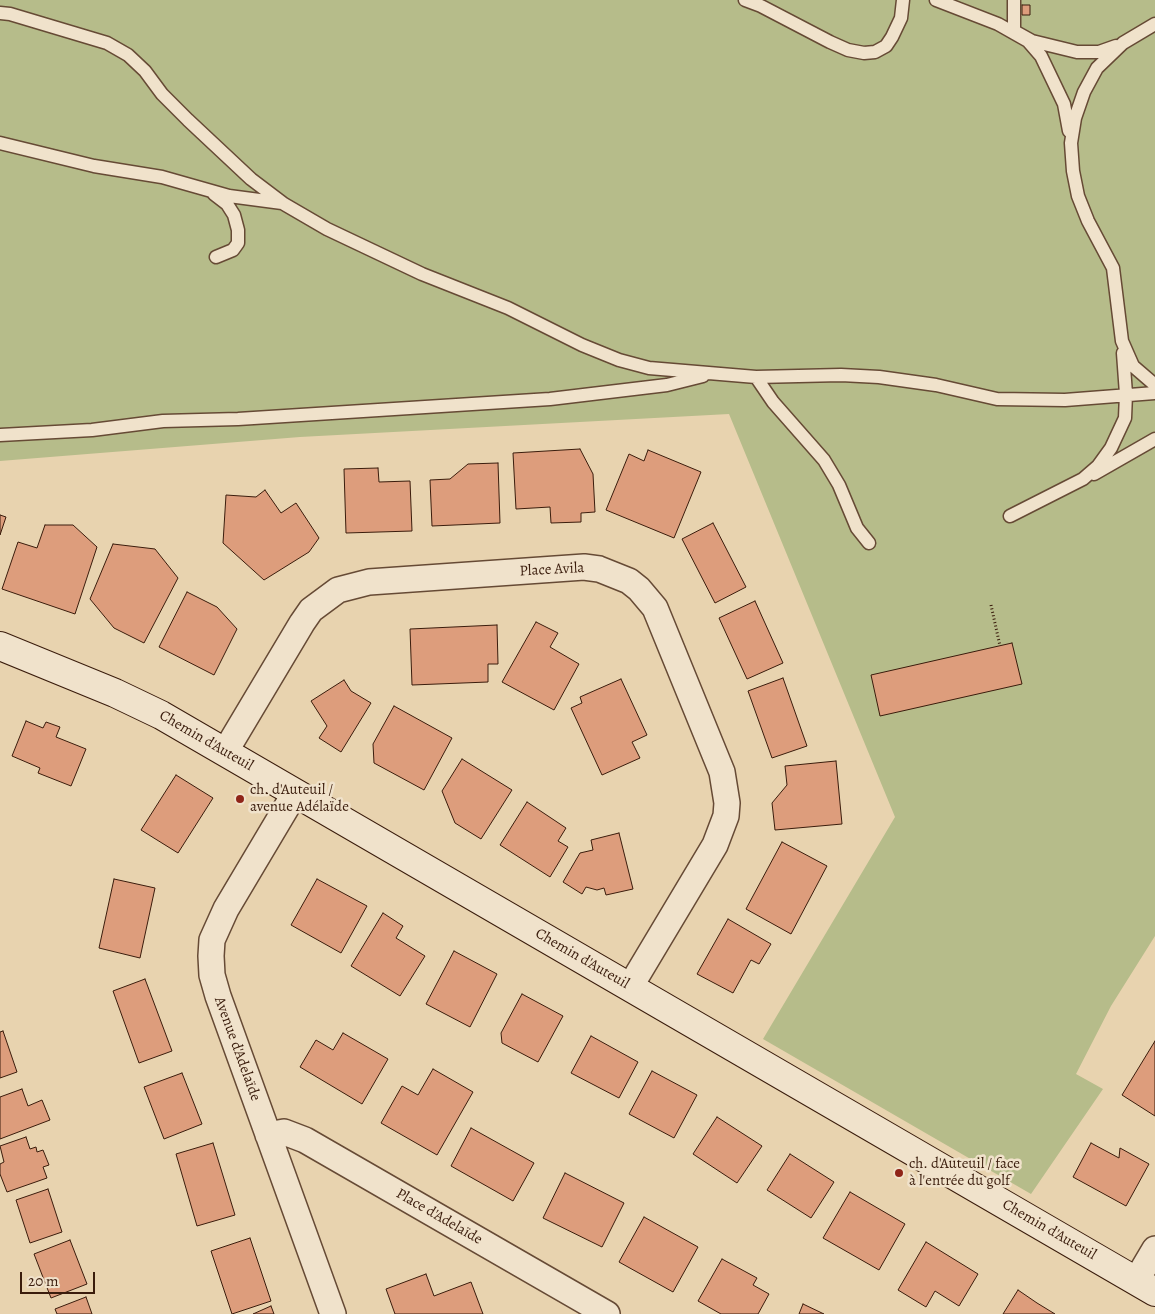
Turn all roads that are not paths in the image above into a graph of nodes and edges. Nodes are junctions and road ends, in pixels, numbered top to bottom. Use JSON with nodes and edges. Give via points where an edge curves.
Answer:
{"nodes":[{"id":1,"x":745,"y":0,"type":"edge"},
{"id":2,"x":903,"y":0,"type":"edge"},
{"id":3,"x":936,"y":0,"type":"edge"},
{"id":4,"x":1014,"y":0,"type":"edge"},
{"id":5,"x":0,"y":13,"type":"edge"},
{"id":6,"x":1155,"y":24,"type":"edge"},
{"id":7,"x":1014,"y":31,"type":"junction"},
{"id":8,"x":1120,"y":45,"type":"junction"},
{"id":9,"x":0,"y":143,"type":"edge"},
{"id":10,"x":1071,"y":144,"type":"junction"},
{"id":11,"x":211,"y":192,"type":"junction"},
{"id":12,"x":284,"y":204,"type":"junction"},
{"id":13,"x":216,"y":257,"type":"dead end"},
{"id":14,"x":1122,"y":341,"type":"junction"},
{"id":15,"x":713,"y":374,"type":"junction"},
{"id":16,"x":756,"y":378,"type":"junction"},
{"id":17,"x":1155,"y":385,"type":"edge"},
{"id":18,"x":1155,"y":393,"type":"edge"},
{"id":19,"x":1126,"y":394,"type":"junction"},
{"id":20,"x":0,"y":435,"type":"edge"},
{"id":21,"x":1155,"y":439,"type":"edge"},
{"id":22,"x":1082,"y":479,"type":"junction"},
{"id":23,"x":1010,"y":516,"type":"dead end"},
{"id":24,"x":870,"y":543,"type":"dead end"},
{"id":25,"x":0,"y":646,"type":"edge"},
{"id":26,"x":225,"y":752,"type":"junction"},
{"id":27,"x":295,"y":794,"type":"junction"},
{"id":28,"x":630,"y":987,"type":"junction"},
{"id":29,"x":268,"y":1135,"type":"junction"},
{"id":30,"x":1155,"y":1249,"type":"edge"},
{"id":31,"x":1146,"y":1286,"type":"edge"},
{"id":32,"x":333,"y":1314,"type":"edge"},
{"id":33,"x":607,"y":1314,"type":"edge"}],
"edges":[{"from":1,"to":2,"type":"lane","via":[[830,42],[864,53],[886,46],[901,18]]},
{"from":3,"to":7,"type":"lane"},
{"from":4,"to":7,"type":"lane"},
{"from":5,"to":12,"type":"lane","via":[[106,44],[128,56],[194,126],[251,179]]},
{"from":6,"to":8,"type":"lane"},
{"from":7,"to":8,"type":"lane","via":[[1032,41],[1077,52],[1099,52]]},
{"from":7,"to":10,"type":"lane","via":[[1041,56],[1064,104]]},
{"from":8,"to":10,"type":"lane","via":[[1097,68],[1084,92]]},
{"from":9,"to":11,"type":"lane","via":[[94,166],[162,177]]},
{"from":10,"to":14,"type":"lane","via":[[1078,196],[1113,268]]},
{"from":11,"to":12,"type":"lane"},
{"from":11,"to":13,"type":"lane","via":[[227,204],[238,230],[238,243],[233,250]]},
{"from":12,"to":15,"type":"lane","via":[[327,230],[422,274],[508,308],[582,346],[649,368]]},
{"from":14,"to":17,"type":"lane","via":[[1133,366]]},
{"from":14,"to":19,"type":"lane"},
{"from":15,"to":16,"type":"lane"},
{"from":15,"to":20,"type":"lane","via":[[666,386],[550,399],[164,421],[92,430]]},
{"from":16,"to":19,"type":"lane","via":[[833,375],[879,378],[936,385],[997,398],[1029,400]]},
{"from":16,"to":24,"type":"lane","via":[[824,460],[839,485],[857,528]]},
{"from":18,"to":19,"type":"lane"},
{"from":19,"to":22,"type":"lane","via":[[1125,418],[1120,431],[1098,466]]},
{"from":21,"to":22,"type":"lane"},
{"from":22,"to":23,"type":"lane"},
{"from":25,"to":26,"type":"street","name":"Chemin d'Auteuil","via":[[139,704]]},
{"from":26,"to":27,"type":"street","name":"Chemin d'Auteuil"},
{"from":26,"to":28,"type":"street","name":"Place Avila","via":[[311,610],[338,590],[369,582],[584,567],[599,569],[629,581],[655,608],[722,772],[727,803],[724,824],[715,845]]},
{"from":27,"to":28,"type":"street","name":"Chemin d'Auteuil"},
{"from":27,"to":29,"type":"street","name":"Avenue d'Adelaïde","via":[[226,909],[212,940],[212,974],[218,996]]},
{"from":28,"to":31,"type":"street","name":"Chemin d'Auteuil"},
{"from":29,"to":32,"type":"street","name":"Avenue d'Adelaïde"},
{"from":29,"to":33,"type":"street","name":"Place d'Adelaïde","via":[[284,1132],[305,1140]]},
{"from":30,"to":31,"type":"street"}]}
